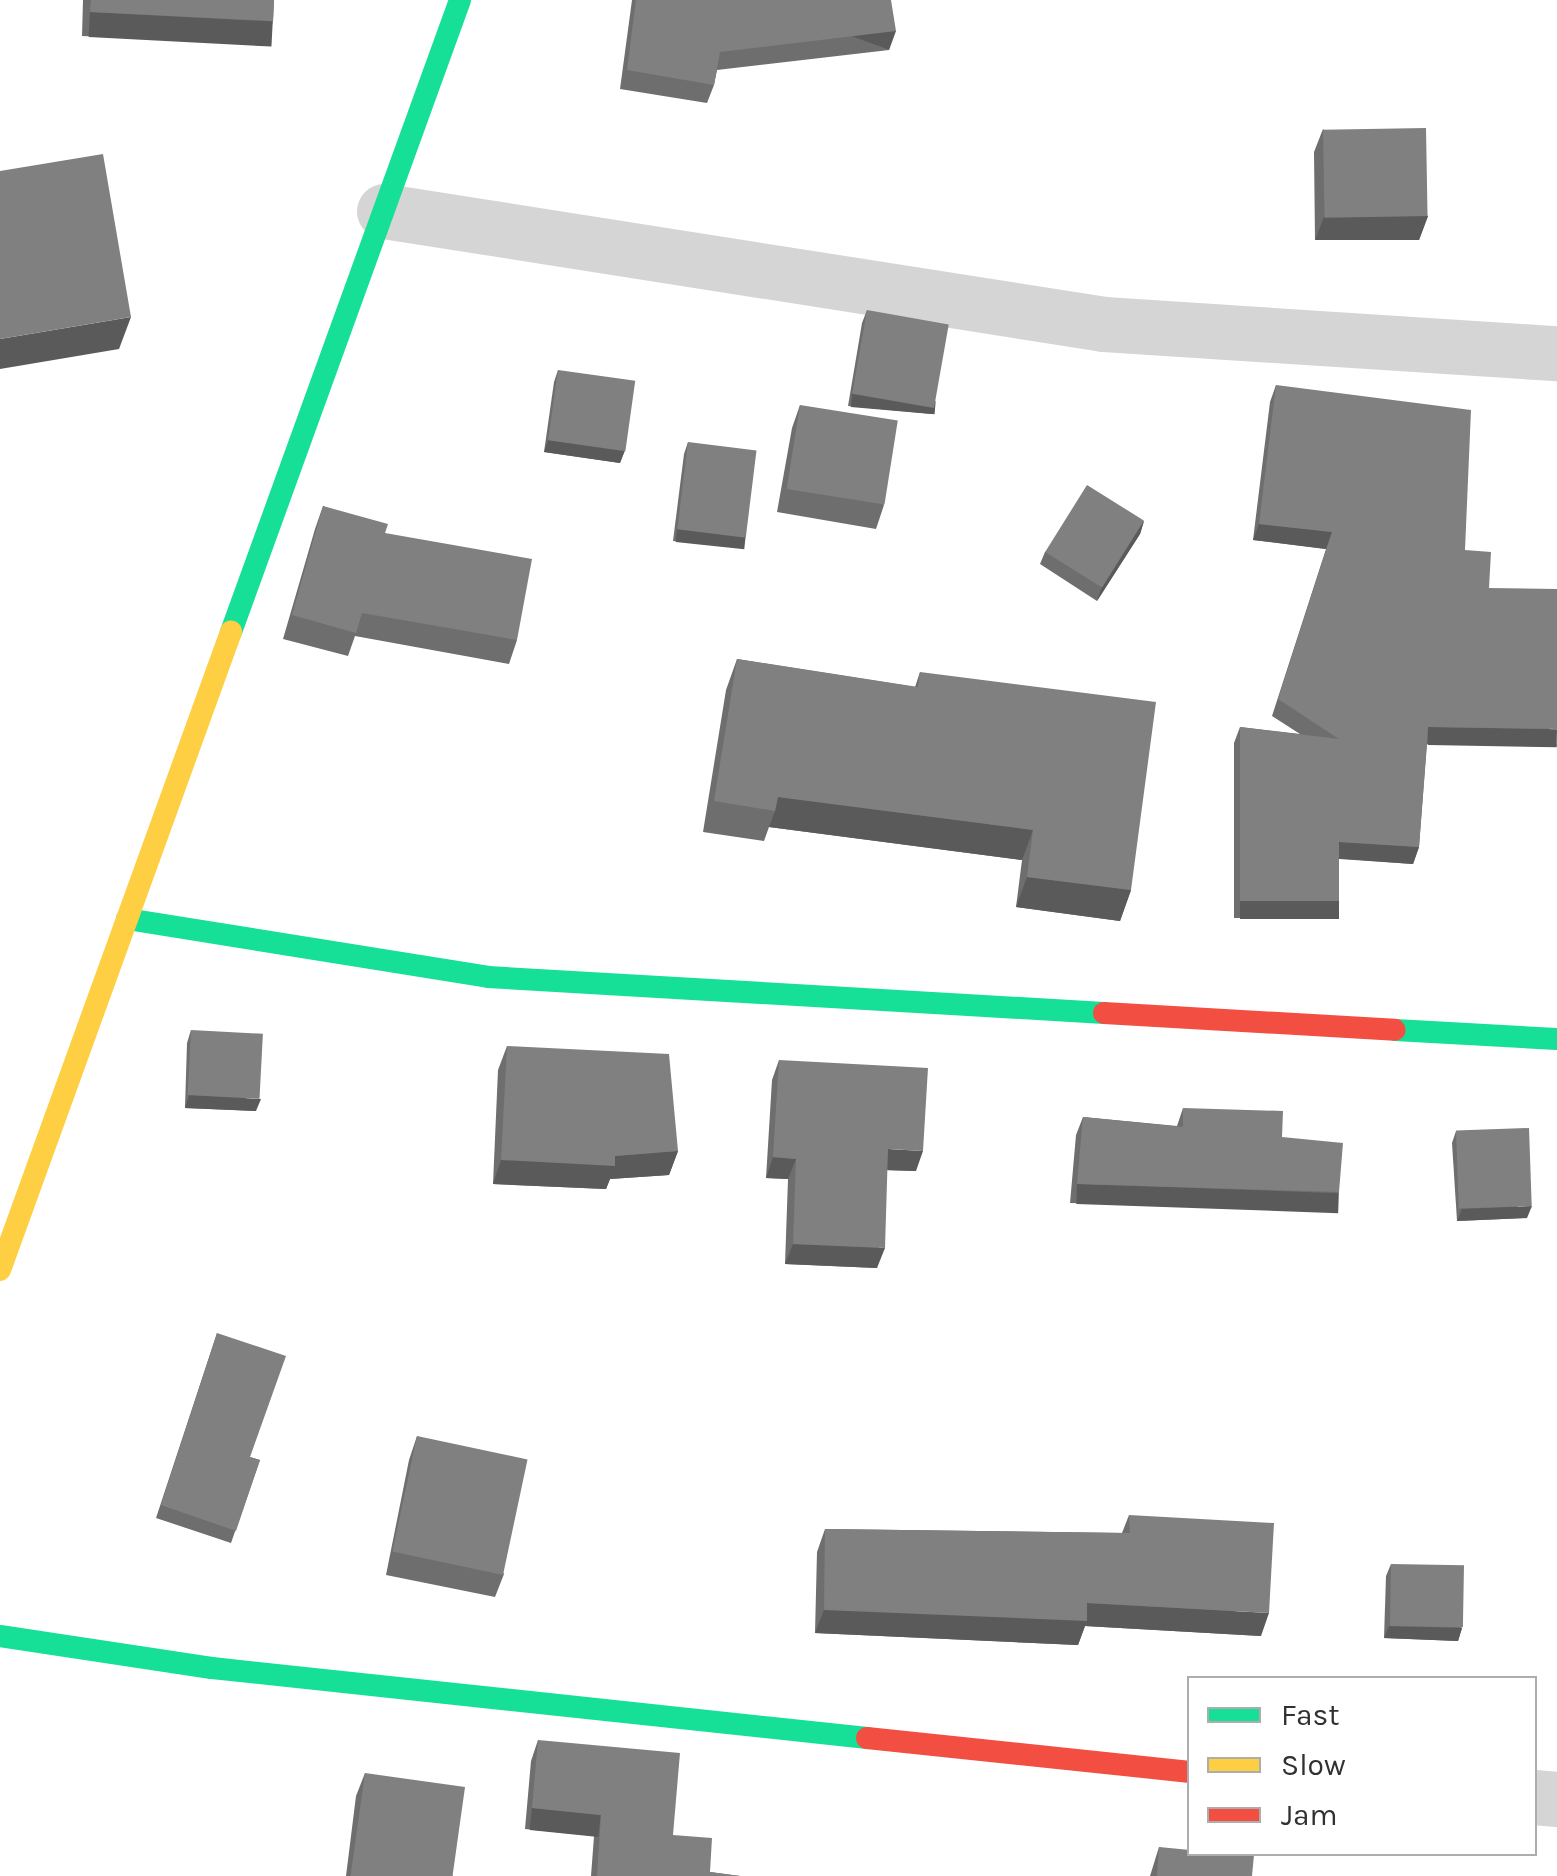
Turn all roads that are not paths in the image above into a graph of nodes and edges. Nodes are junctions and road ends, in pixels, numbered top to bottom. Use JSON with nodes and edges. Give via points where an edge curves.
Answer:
{"nodes":[{"id":1,"x":460,"y":0,"type":"edge"},
{"id":2,"x":384,"y":211,"type":"junction"},
{"id":3,"x":1557,"y":353,"type":"edge"},
{"id":4,"x":127,"y":919,"type":"junction"},
{"id":5,"x":1557,"y":1040,"type":"edge"},
{"id":6,"x":0,"y":1270,"type":"edge"},
{"id":7,"x":0,"y":1636,"type":"edge"},
{"id":8,"x":1187,"y":1772,"type":"edge"}],
"edges":[{"from":1,"to":2,"type":"street"},
{"from":2,"to":3,"type":"street","via":[[1104,324]]},
{"from":2,"to":4,"type":"street"},
{"from":4,"to":5,"type":"street","via":[[488,978]]},
{"from":4,"to":6,"type":"street"},
{"from":7,"to":8,"type":"street","via":[[212,1668]]}]}
